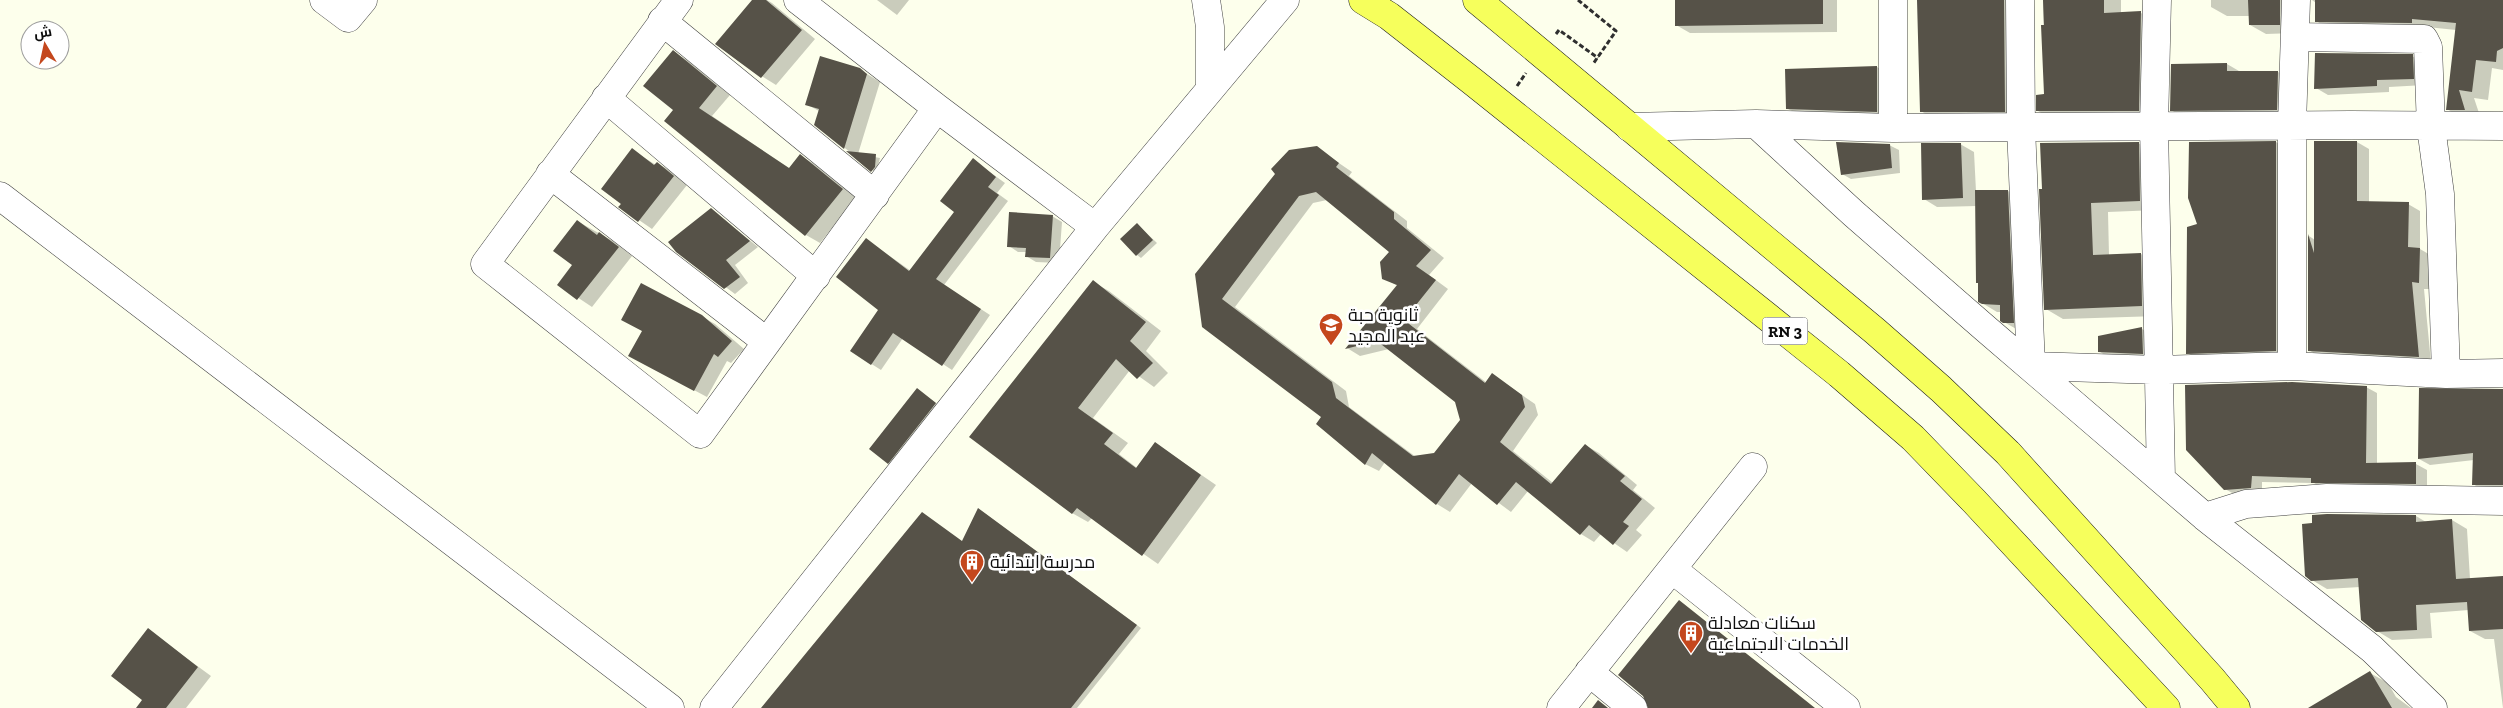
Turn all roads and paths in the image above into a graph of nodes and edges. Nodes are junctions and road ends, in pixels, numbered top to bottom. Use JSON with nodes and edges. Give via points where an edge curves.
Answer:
{"nodes":[{"id":1,"x":324,"y":0,"type":"edge"},
{"id":2,"x":363,"y":0,"type":"edge"},
{"id":3,"x":679,"y":0,"type":"edge"},
{"id":4,"x":798,"y":0,"type":"edge"},
{"id":5,"x":1206,"y":0,"type":"edge"},
{"id":6,"x":1285,"y":0,"type":"edge"},
{"id":7,"x":1363,"y":0,"type":"edge"},
{"id":8,"x":1578,"y":0,"type":"edge"},
{"id":9,"x":1893,"y":0,"type":"edge"},
{"id":10,"x":2020,"y":0,"type":"edge"},
{"id":11,"x":2157,"y":0,"type":"edge"},
{"id":12,"x":2296,"y":0,"type":"edge"},
{"id":13,"x":1486,"y":4,"type":"edge"},
{"id":14,"x":662,"y":21,"type":"junction"},
{"id":15,"x":2294,"y":37,"type":"junction"},
{"id":16,"x":1541,"y":54,"type":"junction"},
{"id":17,"x":1598,"y":58,"type":"junction"},
{"id":18,"x":1578,"y":86,"type":"junction"},
{"id":19,"x":1210,"y":88,"type":"junction"},
{"id":20,"x":606,"y":98,"type":"junction"},
{"id":21,"x":1502,"y":106,"type":"junction"},
{"id":22,"x":936,"y":108,"type":"junction"},
{"id":23,"x":1756,"y":124,"type":"junction"},
{"id":24,"x":2292,"y":125,"type":"junction"},
{"id":25,"x":2154,"y":126,"type":"junction"},
{"id":26,"x":2503,"y":126,"type":"edge"},
{"id":27,"x":1629,"y":127,"type":"junction"},
{"id":28,"x":2020,"y":127,"type":"junction"},
{"id":29,"x":2431,"y":127,"type":"junction"},
{"id":30,"x":1893,"y":128,"type":"junction"},
{"id":31,"x":550,"y":174,"type":"junction"},
{"id":32,"x":875,"y":195,"type":"junction"},
{"id":33,"x":0,"y":196,"type":"edge"},
{"id":34,"x":1096,"y":227,"type":"junction"},
{"id":35,"x":816,"y":276,"type":"junction"},
{"id":36,"x":767,"y":342,"type":"junction"},
{"id":37,"x":2031,"y":366,"type":"junction"},
{"id":38,"x":2292,"y":366,"type":"junction"},
{"id":39,"x":2159,"y":370,"type":"junction"},
{"id":40,"x":2446,"y":374,"type":"junction"},
{"id":41,"x":2503,"y":374,"type":"edge"},
{"id":42,"x":1753,"y":467,"type":"dead end"},
{"id":43,"x":2161,"y":479,"type":"junction"},
{"id":44,"x":2503,"y":501,"type":"edge"},
{"id":45,"x":2205,"y":517,"type":"junction"},
{"id":46,"x":1672,"y":569,"type":"junction"},
{"id":47,"x":1589,"y":672,"type":"junction"},
{"id":48,"x":670,"y":708,"type":"edge"},
{"id":49,"x":714,"y":708,"type":"edge"},
{"id":50,"x":1560,"y":708,"type":"edge"},
{"id":51,"x":1633,"y":708,"type":"edge"},
{"id":52,"x":1846,"y":708,"type":"edge"},
{"id":53,"x":2166,"y":708,"type":"edge"},
{"id":54,"x":2236,"y":708,"type":"edge"},
{"id":55,"x":2433,"y":708,"type":"edge"}],
"edges":[{"from":1,"to":2,"type":"street","via":[[348,18]]},
{"from":3,"to":14,"type":"street"},
{"from":4,"to":22,"type":"street"},
{"from":5,"to":19,"type":"street","via":[[1210,27]]},
{"from":6,"to":19,"type":"street"},
{"from":7,"to":21,"type":"main road","number":"RN 3","via":[[1389,16]]},
{"from":8,"to":17,"type":"path","via":[[1616,31]]},
{"from":9,"to":30,"type":"street"},
{"from":10,"to":28,"type":"street"},
{"from":11,"to":25,"type":"street"},
{"from":12,"to":15,"type":"street"},
{"from":13,"to":16,"type":"main road"},
{"from":14,"to":20,"type":"street"},
{"from":14,"to":32,"type":"street"},
{"from":15,"to":24,"type":"street"},
{"from":15,"to":29,"type":"street","via":[[2424,39],[2429,56]]},
{"from":16,"to":17,"type":"path","via":[[1559,30]]},
{"from":16,"to":18,"type":"main road"},
{"from":16,"to":21,"type":"path"},
{"from":17,"to":18,"type":"path"},
{"from":18,"to":27,"type":"main road"},
{"from":19,"to":34,"type":"street"},
{"from":20,"to":31,"type":"street"},
{"from":20,"to":35,"type":"street"},
{"from":21,"to":53,"type":"main road","number":"RN 3","via":[[1839,374],[1913,438]]},
{"from":22,"to":32,"type":"street"},
{"from":22,"to":34,"type":"street"},
{"from":23,"to":27,"type":"street"},
{"from":23,"to":30,"type":"street"},
{"from":23,"to":37,"type":"street","via":[[1854,214]]},
{"from":24,"to":25,"type":"street"},
{"from":24,"to":29,"type":"street"},
{"from":24,"to":38,"type":"street"},
{"from":25,"to":28,"type":"street"},
{"from":25,"to":39,"type":"street"},
{"from":26,"to":29,"type":"street"},
{"from":27,"to":54,"type":"main road","via":[[1875,331],[2008,453]]},
{"from":28,"to":30,"type":"street"},
{"from":28,"to":37,"type":"street"},
{"from":29,"to":40,"type":"street","via":[[2440,194]]},
{"from":31,"to":36,"type":"street"},
{"from":31,"to":36,"type":"street","via":[[485,264],[700,434]]},
{"from":32,"to":35,"type":"street"},
{"from":33,"to":48,"type":"street"},
{"from":34,"to":49,"type":"street"},
{"from":35,"to":36,"type":"street"},
{"from":37,"to":39,"type":"street"},
{"from":37,"to":43,"type":"street"},
{"from":38,"to":39,"type":"street"},
{"from":38,"to":40,"type":"street"},
{"from":39,"to":43,"type":"street"},
{"from":40,"to":41,"type":"street"},
{"from":42,"to":46,"type":"street"},
{"from":43,"to":45,"type":"street"},
{"from":44,"to":45,"type":"street","via":[[2327,498],[2246,504]]},
{"from":45,"to":55,"type":"street","via":[[2372,649]]},
{"from":46,"to":47,"type":"street"},
{"from":46,"to":52,"type":"street"},
{"from":47,"to":50,"type":"street"},
{"from":47,"to":51,"type":"street"}]}
